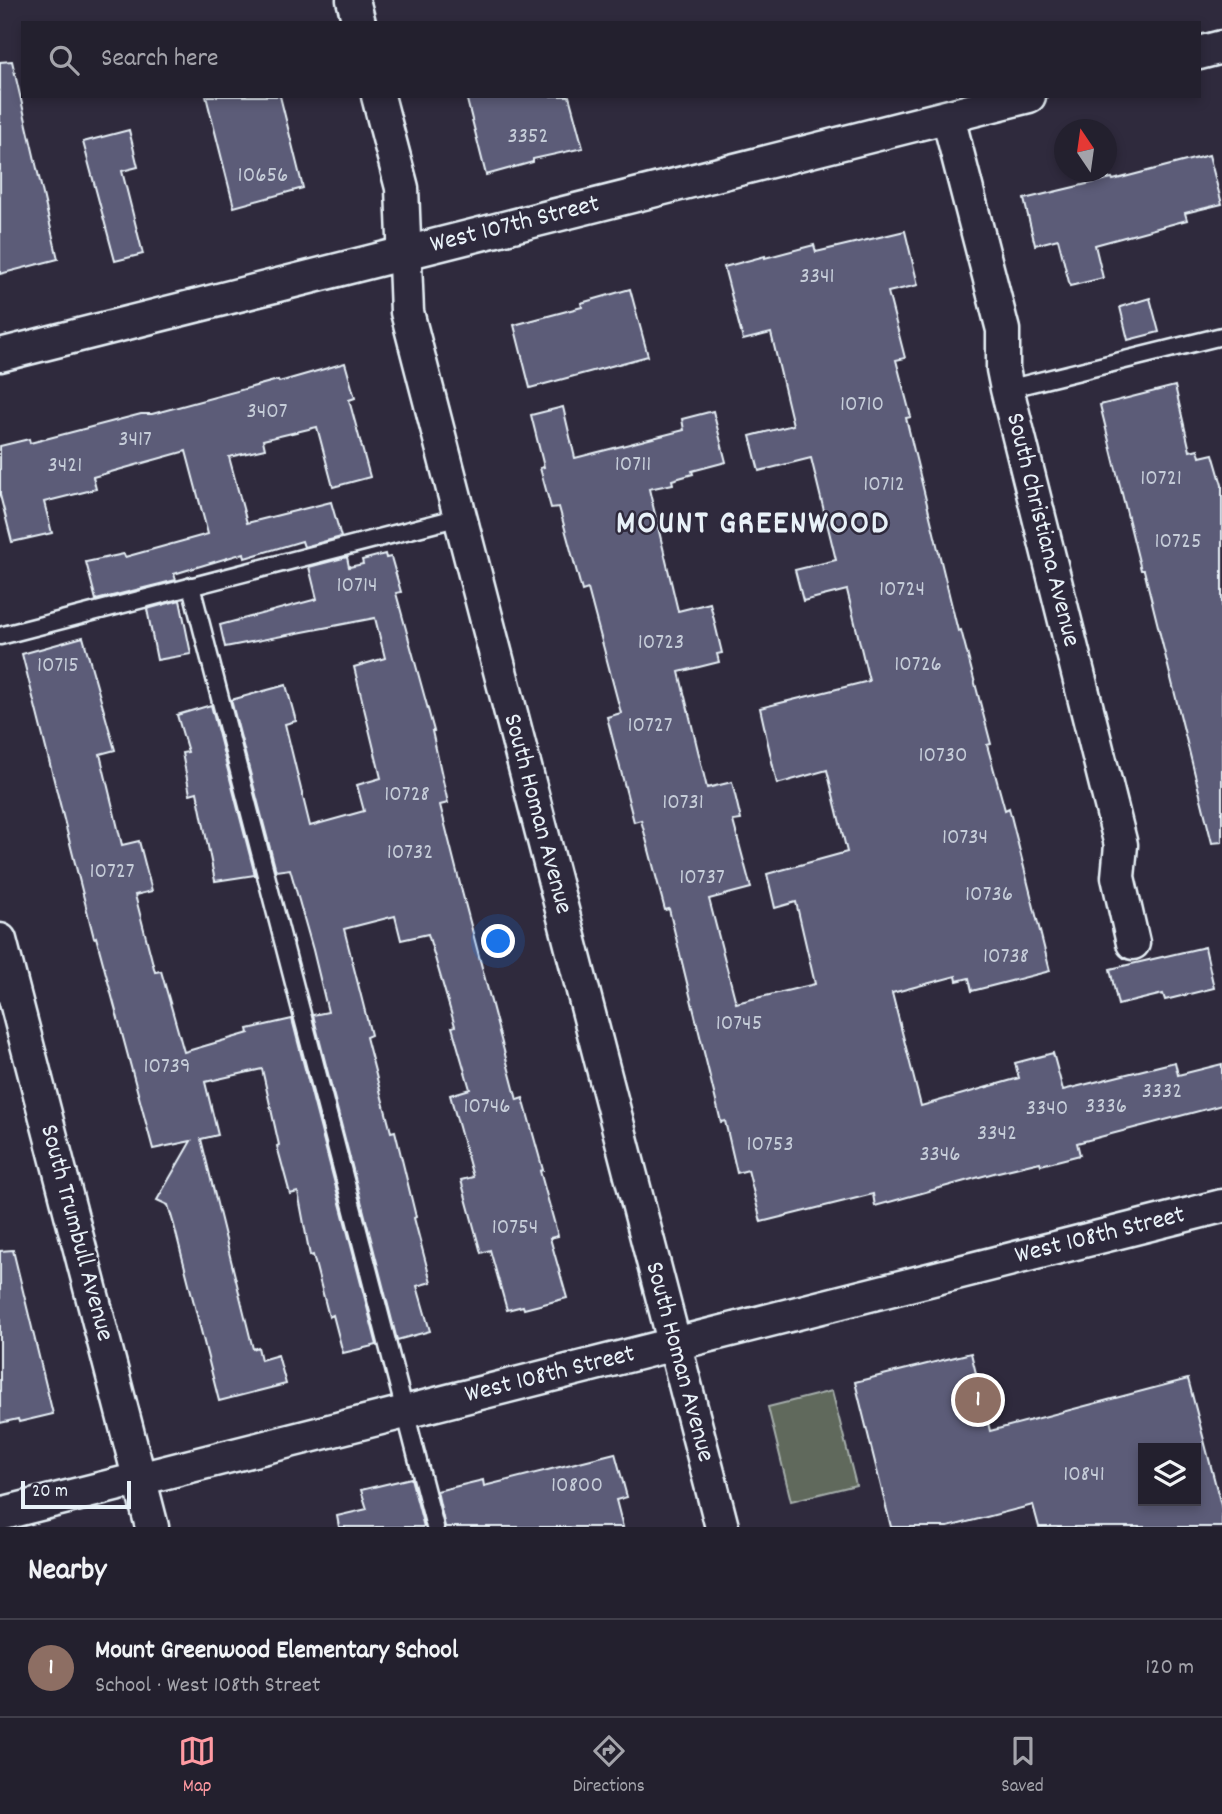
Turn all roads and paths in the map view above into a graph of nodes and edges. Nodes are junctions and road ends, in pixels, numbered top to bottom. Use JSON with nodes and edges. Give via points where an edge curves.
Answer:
{"nodes":[{"id":1,"x":353,"y":0,"type":"edge"},
{"id":2,"x":358,"y":21,"type":"edge"},
{"id":3,"x":1222,"y":47,"type":"edge"},
{"id":4,"x":1201,"y":52,"type":"edge"},
{"id":5,"x":379,"y":98,"type":"edge"},
{"id":6,"x":1021,"y":98,"type":"edge"},
{"id":7,"x":948,"y":117,"type":"junction"},
{"id":8,"x":404,"y":253,"type":"junction"},
{"id":9,"x":1222,"y":336,"type":"edge"},
{"id":10,"x":0,"y":355,"type":"edge"},
{"id":11,"x":1007,"y":389,"type":"junction"},
{"id":12,"x":460,"y":517,"type":"junction"},
{"id":13,"x":191,"y":586,"type":"junction"},
{"id":14,"x":0,"y":636,"type":"edge"},
{"id":15,"x":0,"y":940,"type":"edge"},
{"id":16,"x":1133,"y":943,"type":"dead end"},
{"id":17,"x":1221,"y":1208,"type":"edge"},
{"id":18,"x":674,"y":1344,"type":"junction"},
{"id":19,"x":405,"y":1411,"type":"junction"},
{"id":20,"x":139,"y":1479,"type":"junction"},
{"id":21,"x":0,"y":1514,"type":"edge"},
{"id":22,"x":152,"y":1527,"type":"edge"},
{"id":23,"x":435,"y":1527,"type":"edge"},
{"id":24,"x":722,"y":1527,"type":"edge"}],
"edges":[{"from":1,"to":2,"type":"street"},
{"from":3,"to":4,"type":"street"},
{"from":5,"to":8,"type":"street","name":"South Homan Avenue","via":[[402,188]]},
{"from":6,"to":7,"type":"street","name":"West 107th Street"},
{"from":7,"to":8,"type":"street","name":"West 107th Street"},
{"from":7,"to":11,"type":"street","name":"South Christiana Avenue","via":[[1003,330]]},
{"from":8,"to":10,"type":"street","name":"West 107th Street"},
{"from":8,"to":12,"type":"street","name":"South Homan Avenue","via":[[407,312]]},
{"from":9,"to":11,"type":"lane"},
{"from":11,"to":16,"type":"street","name":"South Christiana Avenue","via":[[1121,845],[1118,877]]},
{"from":12,"to":13,"type":"lane"},
{"from":12,"to":18,"type":"street","name":"South Homan Avenue"},
{"from":13,"to":14,"type":"lane"},
{"from":13,"to":19,"type":"lane"},
{"from":15,"to":20,"type":"street","name":"South Trumbull Avenue"},
{"from":17,"to":18,"type":"street","name":"West 108th Street"},
{"from":18,"to":19,"type":"street","name":"West 108th Street"},
{"from":18,"to":24,"type":"street","name":"South Homan Avenue"},
{"from":19,"to":20,"type":"street","name":"West 108th Street"},
{"from":19,"to":23,"type":"lane"},
{"from":20,"to":21,"type":"street","name":"West 108th Street"},
{"from":20,"to":22,"type":"street","name":"South Trumbull Avenue"}]}
